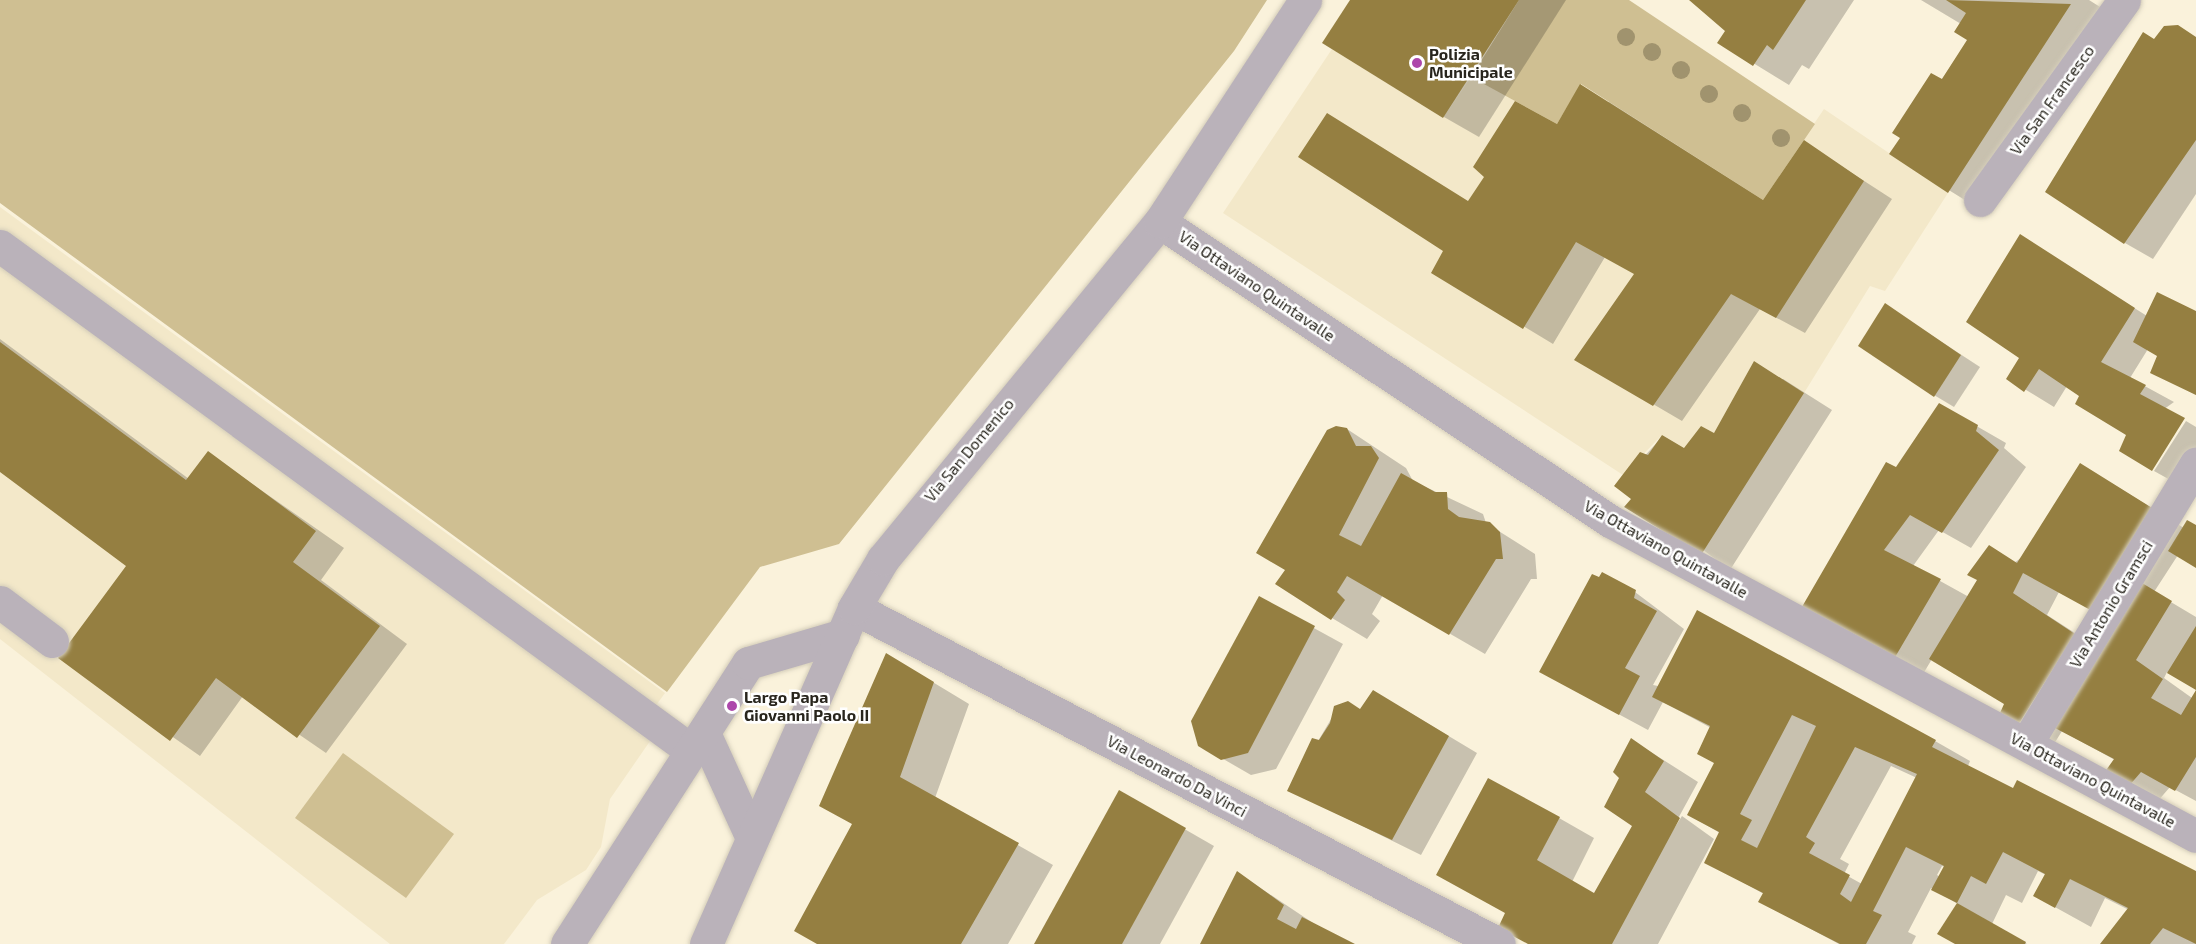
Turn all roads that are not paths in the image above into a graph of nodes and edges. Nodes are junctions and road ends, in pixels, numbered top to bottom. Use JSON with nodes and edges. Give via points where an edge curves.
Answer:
{"nodes":[{"id":1,"x":1305,"y":0,"type":"edge"},
{"id":2,"x":2124,"y":0,"type":"edge"},
{"id":3,"x":1980,"y":200,"type":"dead end"},
{"id":4,"x":1173,"y":230,"type":"junction"},
{"id":5,"x":0,"y":246,"type":"edge"},
{"id":6,"x":2196,"y":463,"type":"edge"},
{"id":7,"x":0,"y":602,"type":"edge"},
{"id":8,"x":849,"y":622,"type":"junction"},
{"id":9,"x":52,"y":640,"type":"dead end"},
{"id":10,"x":698,"y":742,"type":"junction"},
{"id":11,"x":2026,"y":744,"type":"junction"},
{"id":12,"x":2196,"y":836,"type":"edge"},
{"id":13,"x":752,"y":838,"type":"junction"},
{"id":14,"x":567,"y":944,"type":"edge"},
{"id":15,"x":706,"y":944,"type":"edge"},
{"id":16,"x":1499,"y":944,"type":"edge"}],
"edges":[{"from":1,"to":4,"type":"street","name":"Via San Domenico"},
{"from":2,"to":3,"type":"street","name":"Via San Francesco"},
{"from":4,"to":8,"type":"street","name":"Via San Domenico","via":[[930,497]]},
{"from":4,"to":11,"type":"street","name":"Via Ottaviano Quintavalle","via":[[1610,521]]},
{"from":5,"to":10,"type":"street"},
{"from":6,"to":11,"type":"street","name":"Via Antonio Gramsci"},
{"from":7,"to":9,"type":"street"},
{"from":8,"to":10,"type":"street","via":[[748,663]]},
{"from":8,"to":13,"type":"street","name":"Via San Domenico"},
{"from":8,"to":16,"type":"street","name":"Via Leonardo Da Vinci"},
{"from":10,"to":13,"type":"street"},
{"from":10,"to":14,"type":"street"},
{"from":11,"to":12,"type":"street","name":"Via Ottaviano Quintavalle"},
{"from":13,"to":15,"type":"street","name":"Via San Domenico"}]}
